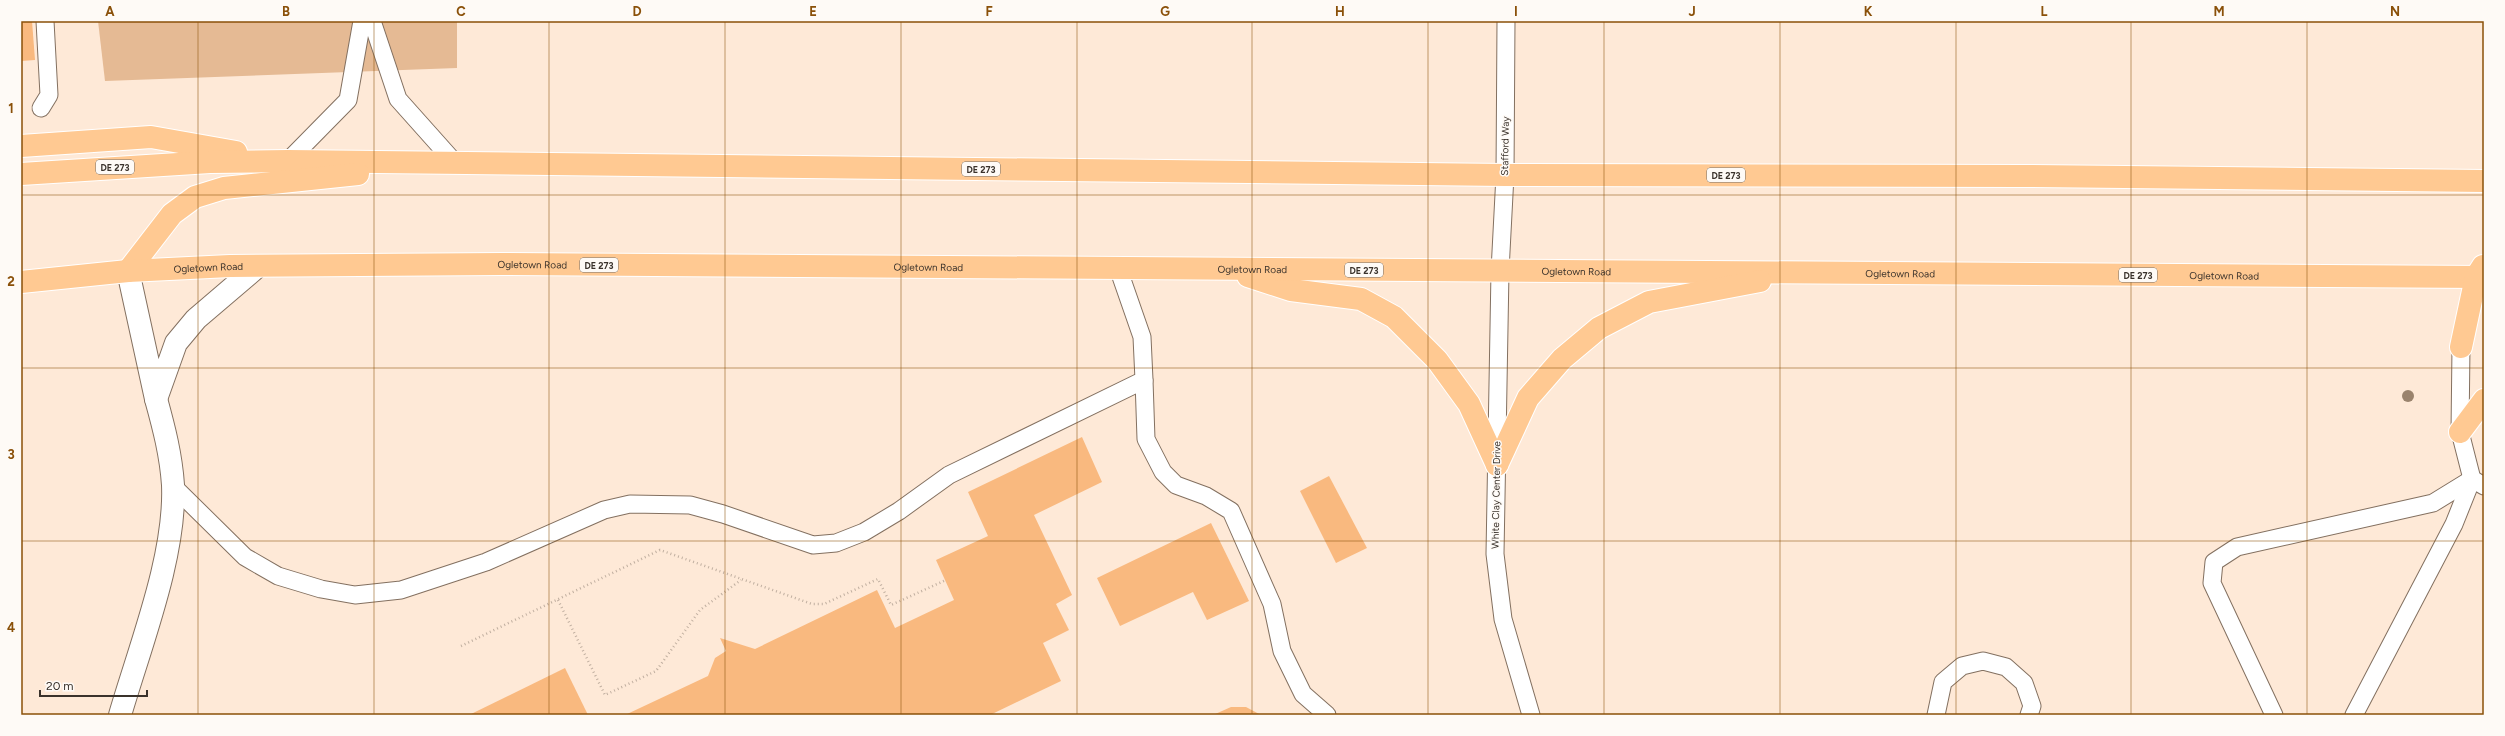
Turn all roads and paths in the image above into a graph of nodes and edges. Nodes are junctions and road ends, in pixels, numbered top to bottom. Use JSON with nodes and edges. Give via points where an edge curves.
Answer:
{"nodes":[{"id":1,"x":45,"y":21,"type":"edge"},
{"id":2,"x":362,"y":21,"type":"edge"},
{"id":3,"x":372,"y":21,"type":"edge"},
{"id":4,"x":1506,"y":21,"type":"edge"},
{"id":5,"x":41,"y":108,"type":"dead end"},
{"id":6,"x":21,"y":146,"type":"edge"},
{"id":7,"x":288,"y":161,"type":"junction"},
{"id":8,"x":456,"y":164,"type":"junction"},
{"id":9,"x":21,"y":174,"type":"edge"},
{"id":10,"x":1505,"y":175,"type":"junction"},
{"id":11,"x":2484,"y":181,"type":"edge"},
{"id":12,"x":258,"y":266,"type":"junction"},
{"id":13,"x":1118,"y":268,"type":"junction"},
{"id":14,"x":1228,"y":269,"type":"junction"},
{"id":15,"x":128,"y":271,"type":"junction"},
{"id":16,"x":1500,"y":271,"type":"junction"},
{"id":17,"x":1801,"y":272,"type":"junction"},
{"id":18,"x":2481,"y":273,"type":"edge"},
{"id":19,"x":21,"y":282,"type":"edge"},
{"id":20,"x":2461,"y":346,"type":"joint"},
{"id":21,"x":1144,"y":380,"type":"junction"},
{"id":22,"x":156,"y":399,"type":"junction"},
{"id":23,"x":2484,"y":400,"type":"edge"},
{"id":24,"x":2460,"y":432,"type":"junction"},
{"id":25,"x":1497,"y":465,"type":"junction"},
{"id":26,"x":2478,"y":483,"type":"edge"},
{"id":27,"x":173,"y":486,"type":"junction"},
{"id":28,"x":742,"y":579,"type":"junction"},
{"id":29,"x":946,"y":580,"type":"dead end"},
{"id":30,"x":558,"y":600,"type":"junction"},
{"id":31,"x":461,"y":646,"type":"dead end"},
{"id":32,"x":120,"y":715,"type":"edge"},
{"id":33,"x":1327,"y":715,"type":"edge"},
{"id":34,"x":1531,"y":715,"type":"edge"},
{"id":35,"x":1936,"y":715,"type":"edge"},
{"id":36,"x":2029,"y":715,"type":"edge"},
{"id":37,"x":2274,"y":715,"type":"edge"},
{"id":38,"x":2354,"y":715,"type":"edge"}],
"edges":[{"from":1,"to":5,"type":"lane","via":[[49,95]]},
{"from":2,"to":7,"type":"lane","via":[[348,100]]},
{"from":3,"to":8,"type":"lane","via":[[398,99]]},
{"from":4,"to":10,"type":"lane","name":"Stafford Way"},
{"from":6,"to":7,"type":"main road","via":[[151,137]]},
{"from":7,"to":8,"type":"main road","number":"DE 273"},
{"from":7,"to":9,"type":"main road","number":"DE 273","via":[[210,162]]},
{"from":8,"to":10,"type":"main road","number":"DE 273"},
{"from":8,"to":15,"type":"main road","via":[[224,188],[195,197],[172,214]]},
{"from":10,"to":11,"type":"main road","number":"DE 273","via":[[2031,176]]},
{"from":10,"to":16,"type":"lane","name":"Stafford Way"},
{"from":12,"to":13,"type":"main road","name":"Ogletown Road","number":"DE 273","via":[[502,264]]},
{"from":12,"to":15,"type":"main road","name":"Ogletown Road","number":"DE 273"},
{"from":12,"to":22,"type":"street","via":[[196,319],[176,343]]},
{"from":13,"to":14,"type":"main road","name":"Ogletown Road","number":"DE 273"},
{"from":13,"to":21,"type":"lane","via":[[1142,338]]},
{"from":14,"to":16,"type":"main road","name":"Ogletown Road","number":"DE 273"},
{"from":14,"to":25,"type":"main road","via":[[1291,290],[1361,299],[1394,317],[1437,360],[1469,404]]},
{"from":15,"to":19,"type":"main road","name":"Ogletown Road","number":"DE 273"},
{"from":15,"to":22,"type":"street"},
{"from":16,"to":17,"type":"main road","name":"Ogletown Road","number":"DE 273"},
{"from":16,"to":25,"type":"lane","name":"White Clay Center Drive"},
{"from":17,"to":18,"type":"main road","name":"Ogletown Road","number":"DE 273"},
{"from":17,"to":25,"type":"main road","via":[[1649,302],[1599,328],[1562,359],[1528,398]]},
{"from":18,"to":20,"type":"main road"},
{"from":20,"to":24,"type":"lane"},
{"from":21,"to":27,"type":"lane","via":[[949,475],[888,518],[864,532],[836,543],[813,545],[723,514],[690,506],[630,504],[604,510],[468,568],[401,590],[355,595],[321,589],[278,576],[245,557]]},
{"from":21,"to":33,"type":"lane","via":[[1146,439],[1164,472],[1176,485],[1206,496],[1231,511],[1272,604],[1282,651],[1303,694]]},
{"from":22,"to":27,"type":"street","via":[[168,445]]},
{"from":23,"to":24,"type":"main road"},
{"from":24,"to":26,"type":"lane"},
{"from":25,"to":34,"type":"lane","name":"White Clay Center Drive","via":[[1495,554],[1503,619]]},
{"from":26,"to":37,"type":"lane","via":[[2433,503],[2237,547],[2214,562],[2212,583]]},
{"from":26,"to":38,"type":"lane"},
{"from":27,"to":32,"type":"street","via":[[171,528],[162,570]]},
{"from":28,"to":29,"type":"path","via":[[812,604],[824,604],[878,579],[891,605]]},
{"from":28,"to":30,"type":"path","via":[[660,550]]},
{"from":28,"to":30,"type":"path","via":[[700,610],[656,671],[605,695]]},
{"from":30,"to":31,"type":"path"},
{"from":35,"to":36,"type":"lane","via":[[1936,703],[1943,682],[1962,666],[1984,661],[2006,667],[2024,683],[2032,706]]}]}
